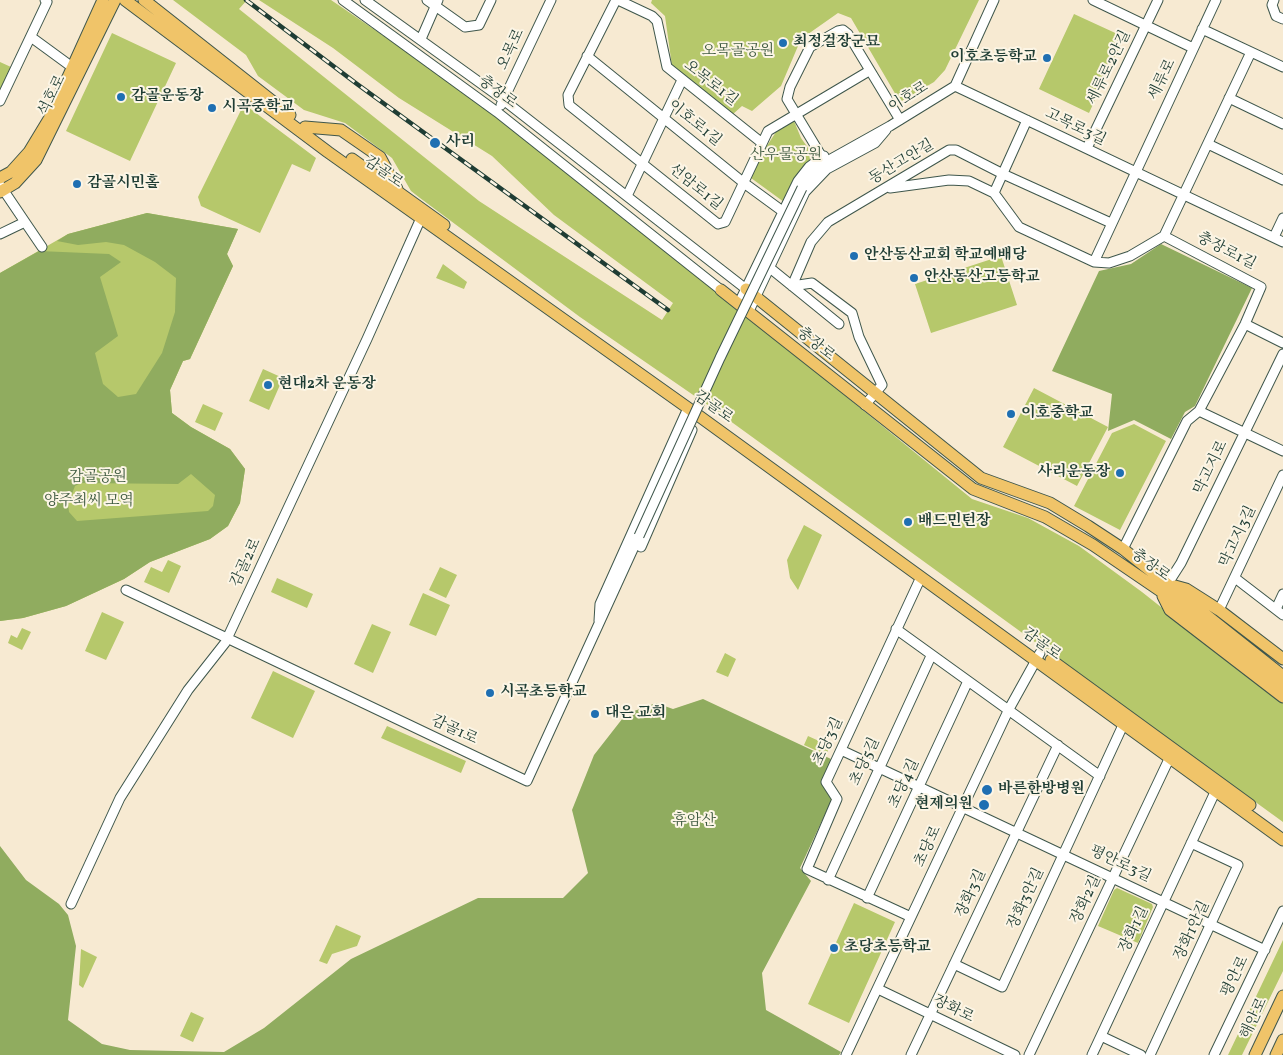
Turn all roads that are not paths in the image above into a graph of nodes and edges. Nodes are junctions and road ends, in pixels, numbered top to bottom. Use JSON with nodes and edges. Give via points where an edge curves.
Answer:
{"nodes":[{"id":1,"x":45,"y":0,"type":"edge"},
{"id":2,"x":103,"y":0,"type":"edge"},
{"id":3,"x":116,"y":0,"type":"edge"},
{"id":4,"x":125,"y":0,"type":"edge"},
{"id":5,"x":144,"y":0,"type":"edge"},
{"id":6,"x":343,"y":0,"type":"edge"},
{"id":7,"x":365,"y":0,"type":"edge"},
{"id":8,"x":427,"y":0,"type":"edge"},
{"id":9,"x":491,"y":0,"type":"edge"},
{"id":10,"x":551,"y":0,"type":"edge"},
{"id":11,"x":617,"y":0,"type":"edge"},
{"id":12,"x":994,"y":0,"type":"edge"},
{"id":13,"x":1093,"y":0,"type":"edge"},
{"id":14,"x":1158,"y":0,"type":"edge"},
{"id":15,"x":1216,"y":0,"type":"edge"},
{"id":16,"x":1274,"y":0,"type":"edge"},
{"id":17,"x":1105,"y":2,"type":"edge"},
{"id":18,"x":437,"y":3,"type":"edge"},
{"id":19,"x":1283,"y":19,"type":"edge"},
{"id":20,"x":1146,"y":26,"type":"junction"},
{"id":21,"x":1202,"y":29,"type":"junction"},
{"id":22,"x":31,"y":37,"type":"junction"},
{"id":23,"x":421,"y":39,"type":"junction"},
{"id":24,"x":1193,"y":48,"type":"junction"},
{"id":25,"x":1250,"y":52,"type":"junction"},
{"id":26,"x":587,"y":56,"type":"junction"},
{"id":27,"x":1283,"y":67,"type":"edge"},
{"id":28,"x":72,"y":68,"type":"junction"},
{"id":29,"x":869,"y":71,"type":"junction"},
{"id":30,"x":682,"y":80,"type":"junction"},
{"id":31,"x":954,"y":86,"type":"junction"},
{"id":32,"x":1229,"y":98,"type":"junction"},
{"id":33,"x":0,"y":101,"type":"edge"},
{"id":34,"x":504,"y":101,"type":"junction"},
{"id":35,"x":497,"y":112,"type":"junction"},
{"id":36,"x":797,"y":114,"type":"junction"},
{"id":37,"x":665,"y":118,"type":"junction"},
{"id":38,"x":900,"y":120,"type":"junction"},
{"id":39,"x":1027,"y":120,"type":"junction"},
{"id":40,"x":1283,"y":124,"type":"edge"},
{"id":41,"x":890,"y":126,"type":"junction"},
{"id":42,"x":305,"y":127,"type":"junction"},
{"id":43,"x":762,"y":142,"type":"junction"},
{"id":44,"x":1208,"y":144,"type":"junction"},
{"id":45,"x":1086,"y":148,"type":"junction"},
{"id":46,"x":822,"y":157,"type":"junction"},
{"id":47,"x":642,"y":164,"type":"junction"},
{"id":48,"x":1134,"y":172,"type":"junction"},
{"id":49,"x":1003,"y":174,"type":"junction"},
{"id":50,"x":0,"y":178,"type":"edge"},
{"id":51,"x":1283,"y":180,"type":"edge"},
{"id":52,"x":744,"y":183,"type":"junction"},
{"id":53,"x":1,"y":189,"type":"edge"},
{"id":54,"x":886,"y":189,"type":"junction"},
{"id":55,"x":397,"y":191,"type":"junction"},
{"id":56,"x":994,"y":192,"type":"junction"},
{"id":57,"x":627,"y":196,"type":"junction"},
{"id":58,"x":1184,"y":196,"type":"junction"},
{"id":59,"x":785,"y":212,"type":"junction"},
{"id":60,"x":421,"y":218,"type":"junction"},
{"id":61,"x":1283,"y":218,"type":"edge"},
{"id":62,"x":25,"y":222,"type":"junction"},
{"id":63,"x":1111,"y":223,"type":"junction"},
{"id":64,"x":0,"y":234,"type":"edge"},
{"id":65,"x":1164,"y":236,"type":"junction"},
{"id":66,"x":1274,"y":238,"type":"junction"},
{"id":67,"x":1283,"y":242,"type":"edge"},
{"id":68,"x":42,"y":247,"type":"dead end"},
{"id":69,"x":1094,"y":262,"type":"junction"},
{"id":70,"x":770,"y":268,"type":"junction"},
{"id":71,"x":792,"y":286,"type":"junction"},
{"id":72,"x":746,"y":289,"type":"junction"},
{"id":73,"x":721,"y":290,"type":"joint"},
{"id":74,"x":756,"y":298,"type":"junction"},
{"id":75,"x":739,"y":303,"type":"junction"},
{"id":76,"x":749,"y":311,"type":"junction"},
{"id":77,"x":838,"y":324,"type":"dead end"},
{"id":78,"x":1245,"y":324,"type":"junction"},
{"id":79,"x":1283,"y":343,"type":"edge"},
{"id":80,"x":1283,"y":354,"type":"edge"},
{"id":81,"x":876,"y":392,"type":"junction"},
{"id":82,"x":866,"y":405,"type":"junction"},
{"id":83,"x":689,"y":406,"type":"junction"},
{"id":84,"x":1199,"y":411,"type":"junction"},
{"id":85,"x":699,"y":414,"type":"junction"},
{"id":86,"x":1244,"y":433,"type":"junction"},
{"id":87,"x":1283,"y":451,"type":"edge"},
{"id":88,"x":1283,"y":475,"type":"edge"},
{"id":89,"x":639,"y":536,"type":"joint"},
{"id":90,"x":1123,"y":549,"type":"junction"},
{"id":91,"x":920,"y":577,"type":"junction"},
{"id":92,"x":1235,"y":578,"type":"junction"},
{"id":93,"x":1165,"y":588,"type":"junction"},
{"id":94,"x":126,"y":590,"type":"dead end"},
{"id":95,"x":1283,"y":594,"type":"edge"},
{"id":96,"x":1219,"y":610,"type":"junction"},
{"id":97,"x":1279,"y":612,"type":"edge"},
{"id":98,"x":598,"y":629,"type":"junction"},
{"id":99,"x":896,"y":629,"type":"junction"},
{"id":100,"x":226,"y":639,"type":"junction"},
{"id":101,"x":931,"y":656,"type":"junction"},
{"id":102,"x":1038,"y":656,"type":"junction"},
{"id":103,"x":1283,"y":659,"type":"edge"},
{"id":104,"x":1283,"y":676,"type":"edge"},
{"id":105,"x":968,"y":681,"type":"junction"},
{"id":106,"x":1283,"y":687,"type":"edge"},
{"id":107,"x":1283,"y":697,"type":"edge"},
{"id":108,"x":1009,"y":709,"type":"junction"},
{"id":109,"x":1124,"y":723,"type":"junction"},
{"id":110,"x":1058,"y":745,"type":"junction"},
{"id":111,"x":841,"y":750,"type":"junction"},
{"id":112,"x":1170,"y":757,"type":"junction"},
{"id":113,"x":878,"y":767,"type":"junction"},
{"id":114,"x":1100,"y":776,"type":"junction"},
{"id":115,"x":919,"y":786,"type":"junction"},
{"id":116,"x":1216,"y":790,"type":"junction"},
{"id":117,"x":963,"y":806,"type":"junction"},
{"id":118,"x":1283,"y":831,"type":"edge"},
{"id":119,"x":1016,"y":832,"type":"junction"},
{"id":120,"x":1283,"y":840,"type":"edge"},
{"id":121,"x":1191,"y":843,"type":"junction"},
{"id":122,"x":1063,"y":854,"type":"junction"},
{"id":123,"x":1114,"y":877,"type":"junction"},
{"id":124,"x":828,"y":880,"type":"junction"},
{"id":125,"x":867,"y":898,"type":"junction"},
{"id":126,"x":1164,"y":901,"type":"junction"},
{"id":127,"x":71,"y":904,"type":"dead end"},
{"id":128,"x":1283,"y":911,"type":"edge"},
{"id":129,"x":911,"y":918,"type":"junction"},
{"id":130,"x":1211,"y":925,"type":"junction"},
{"id":131,"x":1265,"y":950,"type":"junction"},
{"id":132,"x":954,"y":964,"type":"junction"},
{"id":133,"x":878,"y":989,"type":"junction"},
{"id":134,"x":1283,"y":996,"type":"edge"},
{"id":135,"x":930,"y":1014,"type":"junction"},
{"id":136,"x":1279,"y":1016,"type":"edge"},
{"id":137,"x":1101,"y":1036,"type":"junction"},
{"id":138,"x":1283,"y":1040,"type":"edge"},
{"id":139,"x":846,"y":1055,"type":"edge"},
{"id":140,"x":911,"y":1055,"type":"edge"},
{"id":141,"x":1015,"y":1055,"type":"edge"},
{"id":142,"x":1029,"y":1055,"type":"edge"},
{"id":143,"x":1092,"y":1055,"type":"edge"},
{"id":144,"x":1141,"y":1055,"type":"edge"},
{"id":145,"x":1150,"y":1055,"type":"edge"},
{"id":146,"x":1214,"y":1055,"type":"edge"},
{"id":147,"x":1255,"y":1055,"type":"edge"},
{"id":148,"x":1276,"y":1055,"type":"edge"}],
"edges":[{"from":1,"to":22,"type":"street","via":[[47,2]]},
{"from":2,"to":28,"type":"main road","name":"석호로"},
{"from":3,"to":53,"type":"main road","name":"석호로","via":[[36,160],[15,183]]},
{"from":4,"to":60,"type":"main road","name":"감골로"},
{"from":5,"to":42,"type":"main road","name":"감골로"},
{"from":6,"to":35,"type":"street","name":"충장로"},
{"from":7,"to":23,"type":"street","name":"충장로"},
{"from":8,"to":18,"type":"street"},
{"from":9,"to":18,"type":"street","via":[[479,25],[465,27]]},
{"from":10,"to":34,"type":"street","name":"오목로"},
{"from":11,"to":26,"type":"street","name":"선암로1길"},
{"from":11,"to":30,"type":"street","name":"오목로1길","via":[[657,21],[667,67]]},
{"from":12,"to":31,"type":"street"},
{"from":13,"to":17,"type":"street"},
{"from":14,"to":20,"type":"street","name":"세류로2안길"},
{"from":15,"to":21,"type":"street","name":"세류로"},
{"from":16,"to":19,"type":"street","via":[[1272,5],[1276,16]]},
{"from":17,"to":20,"type":"street"},
{"from":18,"to":23,"type":"street"},
{"from":20,"to":24,"type":"street"},
{"from":20,"to":45,"type":"street","name":"세류로2안길"},
{"from":21,"to":24,"type":"street","name":"세류로"},
{"from":21,"to":25,"type":"street"},
{"from":22,"to":28,"type":"street"},
{"from":22,"to":33,"type":"street"},
{"from":23,"to":34,"type":"street","name":"충장로"},
{"from":24,"to":48,"type":"street","name":"세류로"},
{"from":25,"to":27,"type":"street"},
{"from":25,"to":32,"type":"street"},
{"from":26,"to":37,"type":"street","name":"이호로1길"},
{"from":26,"to":47,"type":"street","name":"선암로1길","via":[[568,95],[569,105]]},
{"from":28,"to":50,"type":"main road","name":"석호로","via":[[49,119],[29,152],[11,172]]},
{"from":29,"to":36,"type":"street","name":"선암로1길"},
{"from":29,"to":36,"type":"street","via":[[843,30],[810,47],[787,100]]},
{"from":29,"to":38,"type":"street"},
{"from":30,"to":37,"type":"street"},
{"from":30,"to":43,"type":"street","name":"오목로1길"},
{"from":31,"to":38,"type":"street","name":"이호로"},
{"from":31,"to":39,"type":"street","name":"고목로3길"},
{"from":32,"to":40,"type":"street"},
{"from":32,"to":44,"type":"street"},
{"from":34,"to":35,"type":"street","name":"오목로"},
{"from":34,"to":57,"type":"street","name":"충장로"},
{"from":35,"to":73,"type":"street","name":"충장로"},
{"from":36,"to":43,"type":"street","name":"선암로1길","via":[[768,132]]},
{"from":36,"to":46,"type":"street"},
{"from":37,"to":47,"type":"street"},
{"from":37,"to":52,"type":"street","name":"이호로1길"},
{"from":38,"to":41,"type":"street","name":"이호로"},
{"from":39,"to":45,"type":"street","name":"고목로3길"},
{"from":39,"to":49,"type":"street"},
{"from":41,"to":46,"type":"street","via":[[874,128]]},
{"from":41,"to":70,"type":"street","via":[[875,143],[815,179],[805,192]]},
{"from":41,"to":89,"type":"street","name":"이호로","bridge":true,"via":[[822,164],[802,188]]},
{"from":42,"to":55,"type":"main road","name":"감골로"},
{"from":42,"to":55,"type":"main road","via":[[341,130],[380,158]]},
{"from":43,"to":52,"type":"street","name":"선암로1길"},
{"from":44,"to":51,"type":"street"},
{"from":44,"to":58,"type":"street"},
{"from":45,"to":48,"type":"street","name":"고목로3길"},
{"from":46,"to":59,"type":"street","via":[[798,181]]},
{"from":47,"to":52,"type":"street","name":"선암로1길","via":[[718,224],[725,222]]},
{"from":47,"to":57,"type":"street"},
{"from":48,"to":58,"type":"street","name":"고목로3길"},
{"from":48,"to":63,"type":"street"},
{"from":49,"to":54,"type":"street","name":"동산고안길","via":[[956,150],[949,150]]},
{"from":49,"to":56,"type":"street"},
{"from":49,"to":63,"type":"street","name":"동산고안길"},
{"from":52,"to":59,"type":"street","name":"이호로1길"},
{"from":53,"to":62,"type":"street"},
{"from":54,"to":56,"type":"street","via":[[949,180],[970,181]]},
{"from":54,"to":71,"type":"street","name":"동산고안길","via":[[828,222],[811,242]]},
{"from":55,"to":83,"type":"main road","name":"감골로"},
{"from":56,"to":69,"type":"street","via":[[1019,227]]},
{"from":57,"to":72,"type":"street","name":"충장로"},
{"from":58,"to":65,"type":"street"},
{"from":58,"to":66,"type":"street","name":"고목로3길"},
{"from":59,"to":72,"type":"street"},
{"from":60,"to":83,"type":"main road","name":"감골로"},
{"from":60,"to":100,"type":"street","name":"감골2로"},
{"from":61,"to":66,"type":"street"},
{"from":62,"to":64,"type":"street"},
{"from":62,"to":68,"type":"street"},
{"from":63,"to":69,"type":"street"},
{"from":65,"to":69,"type":"street","via":[[1130,256],[1110,262]]},
{"from":65,"to":78,"type":"street","name":"충장로1길","via":[[1260,284]]},
{"from":66,"to":67,"type":"street","name":"고목로3길"},
{"from":70,"to":71,"type":"street"},
{"from":70,"to":74,"type":"street"},
{"from":71,"to":77,"type":"street"},
{"from":71,"to":81,"type":"street","via":[[812,283],[852,314],[859,337],[882,385]]},
{"from":72,"to":74,"type":"main road","name":"충장로"},
{"from":72,"to":75,"type":"street"},
{"from":73,"to":75,"type":"main road","name":"충장로"},
{"from":74,"to":76,"type":"street"},
{"from":74,"to":81,"type":"main road","name":"충장로"},
{"from":75,"to":76,"type":"main road","name":"충장로"},
{"from":76,"to":82,"type":"main road","name":"충장로"},
{"from":78,"to":79,"type":"street"},
{"from":78,"to":84,"type":"street","name":"충장로1길"},
{"from":80,"to":86,"type":"street","name":"막고지로"},
{"from":81,"to":82,"type":"street"},
{"from":81,"to":90,"type":"main road","name":"충장로","via":[[981,478],[1050,503]]},
{"from":82,"to":93,"type":"main road","name":"충장로","via":[[973,489],[1045,517]]},
{"from":83,"to":85,"type":"main road","name":"감골로"},
{"from":83,"to":98,"type":"street","via":[[600,604]]},
{"from":84,"to":86,"type":"street"},
{"from":84,"to":90,"type":"street","name":"충장로1길","via":[[1187,421]]},
{"from":85,"to":91,"type":"main road","name":"감골로"},
{"from":85,"to":98,"type":"street","via":[[612,611]]},
{"from":85,"to":102,"type":"main road","name":"감골로"},
{"from":86,"to":87,"type":"street"},
{"from":86,"to":93,"type":"street","name":"막고지로","via":[[1181,563]]},
{"from":88,"to":92,"type":"street","name":"막고지3길"},
{"from":89,"to":98,"type":"street","name":"감골1로"},
{"from":90,"to":93,"type":"main road","name":"충장로"},
{"from":91,"to":99,"type":"street","name":"초당3길"},
{"from":91,"to":102,"type":"main road","name":"감골로"},
{"from":92,"to":96,"type":"street","name":"막고지3길"},
{"from":92,"to":97,"type":"street"},
{"from":93,"to":96,"type":"main road","via":[[1186,589]]},
{"from":93,"to":104,"type":"main road","name":"충장로"},
{"from":93,"to":106,"type":"main road","name":"충장로"},
{"from":93,"to":107,"type":"main road","via":[[1170,610]]},
{"from":94,"to":100,"type":"street","name":"감골1로"},
{"from":95,"to":97,"type":"street"},
{"from":96,"to":103,"type":"main road"},
{"from":98,"to":100,"type":"street","name":"감골1로","via":[[527,781]]},
{"from":99,"to":101,"type":"street"},
{"from":99,"to":111,"type":"street","name":"초당3길"},
{"from":100,"to":127,"type":"street","name":"감골2로","via":[[188,690],[120,798]]},
{"from":101,"to":105,"type":"street"},
{"from":101,"to":113,"type":"street","name":"초당5길"},
{"from":102,"to":108,"type":"street","name":"초당로"},
{"from":102,"to":109,"type":"main road","name":"감골로"},
{"from":102,"to":118,"type":"main road","name":"감골로"},
{"from":105,"to":108,"type":"street"},
{"from":105,"to":115,"type":"street","name":"초당4길"},
{"from":108,"to":110,"type":"street"},
{"from":108,"to":117,"type":"street","name":"초당로"},
{"from":109,"to":112,"type":"main road","name":"감골로"},
{"from":109,"to":114,"type":"street","name":"장화3안길"},
{"from":110,"to":114,"type":"street"},
{"from":110,"to":119,"type":"street","name":"장화3길"},
{"from":111,"to":113,"type":"street","name":"평안로3길"},
{"from":111,"to":124,"type":"street","name":"초당3길","via":[[826,782],[837,799],[807,869]]},
{"from":112,"to":116,"type":"main road","name":"감골로"},
{"from":112,"to":123,"type":"street","name":"장화2길"},
{"from":113,"to":115,"type":"street","name":"평안로3길"},
{"from":113,"to":124,"type":"street","name":"초당5길"},
{"from":114,"to":122,"type":"street","name":"장화3안길"},
{"from":115,"to":117,"type":"street","name":"평안로3길"},
{"from":115,"to":125,"type":"street","name":"초당4길"},
{"from":116,"to":120,"type":"main road","name":"감골로"},
{"from":116,"to":121,"type":"street","name":"장화1길"},
{"from":117,"to":119,"type":"street","name":"평안로3길"},
{"from":117,"to":129,"type":"street","name":"초당로"},
{"from":119,"to":122,"type":"street","name":"평안로3길"},
{"from":119,"to":132,"type":"street","name":"장화3길"},
{"from":121,"to":126,"type":"street","name":"장화1길"},
{"from":121,"to":130,"type":"street","name":"장화1안길","via":[[1238,865]]},
{"from":122,"to":123,"type":"street","name":"평안로3길"},
{"from":122,"to":132,"type":"street","name":"장화3안길","via":[[1002,987]]},
{"from":123,"to":126,"type":"street","name":"평안로3길"},
{"from":123,"to":142,"type":"street","name":"장화2길"},
{"from":124,"to":125,"type":"street","name":"초당3길"},
{"from":125,"to":129,"type":"street","name":"초당3길"},
{"from":126,"to":130,"type":"street","name":"평안로3길"},
{"from":126,"to":137,"type":"street","name":"장화1길"},
{"from":128,"to":131,"type":"street","name":"평안로"},
{"from":129,"to":133,"type":"street","name":"초당로"},
{"from":130,"to":131,"type":"street","name":"평안로3길"},
{"from":130,"to":145,"type":"street","name":"장화1안길"},
{"from":131,"to":146,"type":"street","name":"평안로"},
{"from":132,"to":135,"type":"street","name":"장화3길"},
{"from":133,"to":135,"type":"street","name":"장화로"},
{"from":133,"to":139,"type":"street","name":"초당로"},
{"from":134,"to":136,"type":"main road","name":"해안로"},
{"from":135,"to":140,"type":"street","name":"장화3길"},
{"from":135,"to":141,"type":"street","name":"장화로"},
{"from":136,"to":147,"type":"main road","name":"해안로"},
{"from":137,"to":143,"type":"street","name":"장화1길"},
{"from":137,"to":144,"type":"street"},
{"from":138,"to":148,"type":"main road"}]}
